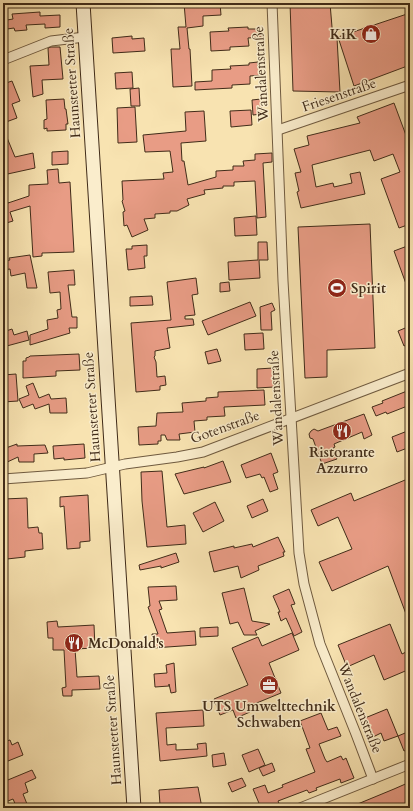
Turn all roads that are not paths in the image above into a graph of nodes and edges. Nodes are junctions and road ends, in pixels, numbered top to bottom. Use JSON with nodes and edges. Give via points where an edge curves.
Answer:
{"nodes":[{"id":1,"x":83,"y":3,"type":"edge"},
{"id":2,"x":272,"y":3,"type":"edge"},
{"id":3,"x":85,"y":37,"type":"junction"},
{"id":4,"x":3,"y":60,"type":"edge"},
{"id":5,"x":410,"y":85,"type":"edge"},
{"id":6,"x":278,"y":130,"type":"junction"},
{"id":7,"x":410,"y":372,"type":"edge"},
{"id":8,"x":292,"y":417,"type":"junction"},
{"id":9,"x":112,"y":468,"type":"junction"},
{"id":10,"x":3,"y":479,"type":"edge"},
{"id":11,"x":410,"y":764,"type":"edge"},
{"id":12,"x":373,"y":779,"type":"junction"},
{"id":13,"x":134,"y":808,"type":"edge"},
{"id":14,"x":300,"y":808,"type":"edge"}],
"edges":[{"from":1,"to":3,"type":"main road","name":"Haunstetter Straße"},
{"from":2,"to":6,"type":"street","name":"Wandalenstraße"},
{"from":3,"to":4,"type":"street","via":[[51,41]]},
{"from":3,"to":9,"type":"main road","name":"Haunstetter Straße"},
{"from":5,"to":6,"type":"street","name":"Friesenstraße"},
{"from":6,"to":8,"type":"street","name":"Wandalenstraße","via":[[283,281]]},
{"from":7,"to":8,"type":"street","name":"Gotenstraße"},
{"from":8,"to":9,"type":"street","name":"Gotenstraße","via":[[203,452]]},
{"from":8,"to":12,"type":"street","name":"Wandalenstraße","via":[[299,553],[304,584],[320,644]]},
{"from":9,"to":10,"type":"street","name":"Gotenstraße","via":[[88,473]]},
{"from":9,"to":13,"type":"main road","name":"Haunstetter Straße"},
{"from":11,"to":12,"type":"street"},
{"from":12,"to":14,"type":"street"}]}
